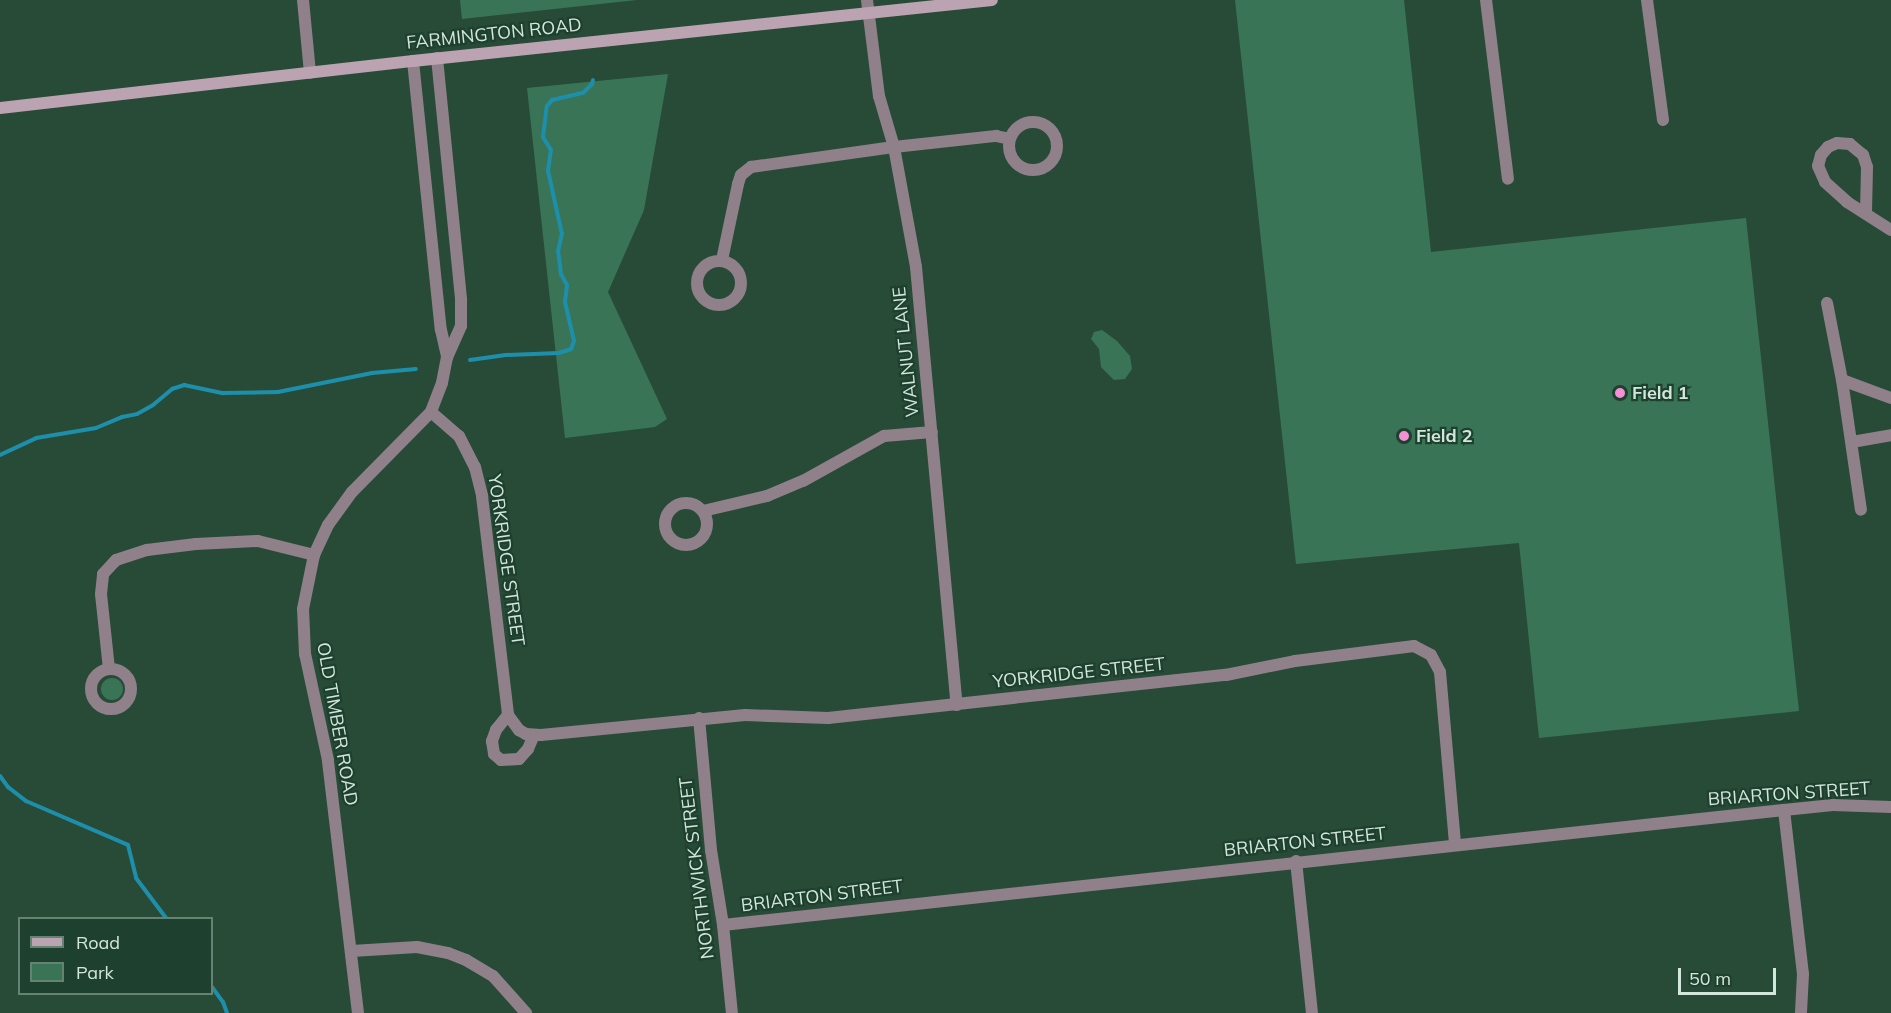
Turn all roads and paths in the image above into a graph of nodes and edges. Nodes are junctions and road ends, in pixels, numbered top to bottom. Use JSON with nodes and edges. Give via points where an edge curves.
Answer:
{"nodes":[{"id":1,"x":303,"y":0,"type":"edge"},
{"id":2,"x":867,"y":0,"type":"edge"},
{"id":3,"x":992,"y":0,"type":"edge"},
{"id":4,"x":1486,"y":0,"type":"edge"},
{"id":5,"x":1647,"y":0,"type":"edge"},
{"id":6,"x":868,"y":13,"type":"junction"},
{"id":7,"x":437,"y":58,"type":"junction"},
{"id":8,"x":413,"y":61,"type":"junction"},
{"id":9,"x":310,"y":73,"type":"junction"},
{"id":10,"x":0,"y":108,"type":"edge"},
{"id":11,"x":1664,"y":120,"type":"dead end"},
{"id":12,"x":1010,"y":139,"type":"dead end"},
{"id":13,"x":894,"y":147,"type":"junction"},
{"id":14,"x":1508,"y":179,"type":"dead end"},
{"id":15,"x":1866,"y":212,"type":"junction"},
{"id":16,"x":453,"y":230,"type":"junction"},
{"id":17,"x":1891,"y":230,"type":"edge"},
{"id":18,"x":431,"y":232,"type":"junction"},
{"id":19,"x":722,"y":260,"type":"dead end"},
{"id":20,"x":1827,"y":303,"type":"dead end"},
{"id":21,"x":447,"y":357,"type":"junction"},
{"id":22,"x":1842,"y":380,"type":"junction"},
{"id":23,"x":1891,"y":398,"type":"edge"},
{"id":24,"x":431,"y":411,"type":"junction"},
{"id":25,"x":932,"y":432,"type":"junction"},
{"id":26,"x":1891,"y":435,"type":"edge"},
{"id":27,"x":1851,"y":442,"type":"junction"},
{"id":28,"x":1861,"y":510,"type":"dead end"},
{"id":29,"x":702,"y":511,"type":"dead end"},
{"id":30,"x":314,"y":555,"type":"junction"},
{"id":31,"x":109,"y":669,"type":"dead end"},
{"id":32,"x":957,"y":705,"type":"junction"},
{"id":33,"x":508,"y":715,"type":"junction"},
{"id":34,"x":699,"y":718,"type":"junction"},
{"id":35,"x":534,"y":735,"type":"junction"},
{"id":36,"x":1891,"y":807,"type":"edge"},
{"id":37,"x":1784,"y":810,"type":"junction"},
{"id":38,"x":1455,"y":844,"type":"junction"},
{"id":39,"x":1296,"y":861,"type":"junction"},
{"id":40,"x":723,"y":925,"type":"junction"},
{"id":41,"x":352,"y":951,"type":"junction"},
{"id":42,"x":358,"y":1013,"type":"edge"},
{"id":43,"x":526,"y":1013,"type":"edge"},
{"id":44,"x":732,"y":1013,"type":"edge"},
{"id":45,"x":1312,"y":1013,"type":"edge"},
{"id":46,"x":1801,"y":1013,"type":"edge"}],
"edges":[{"from":1,"to":9,"type":"street"},
{"from":2,"to":6,"type":"street","name":"WALNUT LANE"},
{"from":3,"to":6,"type":"street","name":"FARMINGTON ROAD"},
{"from":4,"to":14,"type":"street"},
{"from":5,"to":11,"type":"street"},
{"from":6,"to":7,"type":"street","name":"FARMINGTON ROAD"},
{"from":6,"to":13,"type":"street","name":"WALNUT LANE","via":[[879,96]]},
{"from":7,"to":8,"type":"street","name":"FARMINGTON ROAD"},
{"from":7,"to":16,"type":"street"},
{"from":8,"to":9,"type":"street","name":"FARMINGTON ROAD"},
{"from":8,"to":18,"type":"street"},
{"from":9,"to":10,"type":"street","name":"FARMINGTON ROAD"},
{"from":12,"to":13,"type":"street","via":[[996,136]]},
{"from":13,"to":19,"type":"street","via":[[751,167],[741,175],[738,184]]},
{"from":13,"to":25,"type":"street","name":"WALNUT LANE","via":[[916,267]]},
{"from":15,"to":15,"type":"street","via":[[1868,167],[1863,155],[1850,144],[1828,147],[1818,166],[1825,182],[1847,202]]},
{"from":15,"to":17,"type":"street"},
{"from":16,"to":18,"type":"street"},
{"from":16,"to":21,"type":"street","via":[[460,326]]},
{"from":18,"to":21,"type":"street"},
{"from":20,"to":22,"type":"street"},
{"from":21,"to":24,"type":"street"},
{"from":22,"to":23,"type":"street"},
{"from":22,"to":27,"type":"street"},
{"from":24,"to":30,"type":"street","name":"OLD TIMBER ROAD","via":[[352,492],[328,525]]},
{"from":24,"to":33,"type":"street","name":"YORKRIDGE STREET","via":[[470,451],[479,484]]},
{"from":25,"to":29,"type":"street","via":[[884,436],[803,481],[767,495]]},
{"from":25,"to":32,"type":"street","name":"WALNUT LANE"},
{"from":26,"to":27,"type":"street"},
{"from":27,"to":28,"type":"street"},
{"from":30,"to":31,"type":"street","via":[[258,541],[147,550],[116,560],[103,574],[101,594]]},
{"from":30,"to":41,"type":"street","name":"OLD TIMBER ROAD","via":[[303,609],[305,654],[328,760]]},
{"from":32,"to":34,"type":"street","name":"YORKRIDGE STREET","via":[[828,718]]},
{"from":32,"to":38,"type":"street","name":"YORKRIDGE STREET","via":[[1226,675],[1295,661],[1414,646],[1431,655],[1440,672]]},
{"from":33,"to":35,"type":"street","via":[[519,730]]},
{"from":33,"to":35,"type":"street","via":[[492,741],[494,754],[501,760],[519,759]]},
{"from":34,"to":35,"type":"street","name":"YORKRIDGE STREET"},
{"from":34,"to":40,"type":"street","name":"NORTHWICK STREET","via":[[711,850]]},
{"from":36,"to":37,"type":"street","name":"BRIARTON STREET","via":[[1833,805]]},
{"from":37,"to":38,"type":"street","name":"BRIARTON STREET"},
{"from":37,"to":46,"type":"street","via":[[1803,974]]},
{"from":38,"to":39,"type":"street","name":"BRIARTON STREET"},
{"from":39,"to":40,"type":"street","name":"BRIARTON STREET"},
{"from":39,"to":45,"type":"street"},
{"from":40,"to":44,"type":"street","name":"NORTHWICK STREET"},
{"from":41,"to":42,"type":"street","name":"OLD TIMBER ROAD"},
{"from":41,"to":43,"type":"street","via":[[417,947],[448,953],[493,976]]}]}
